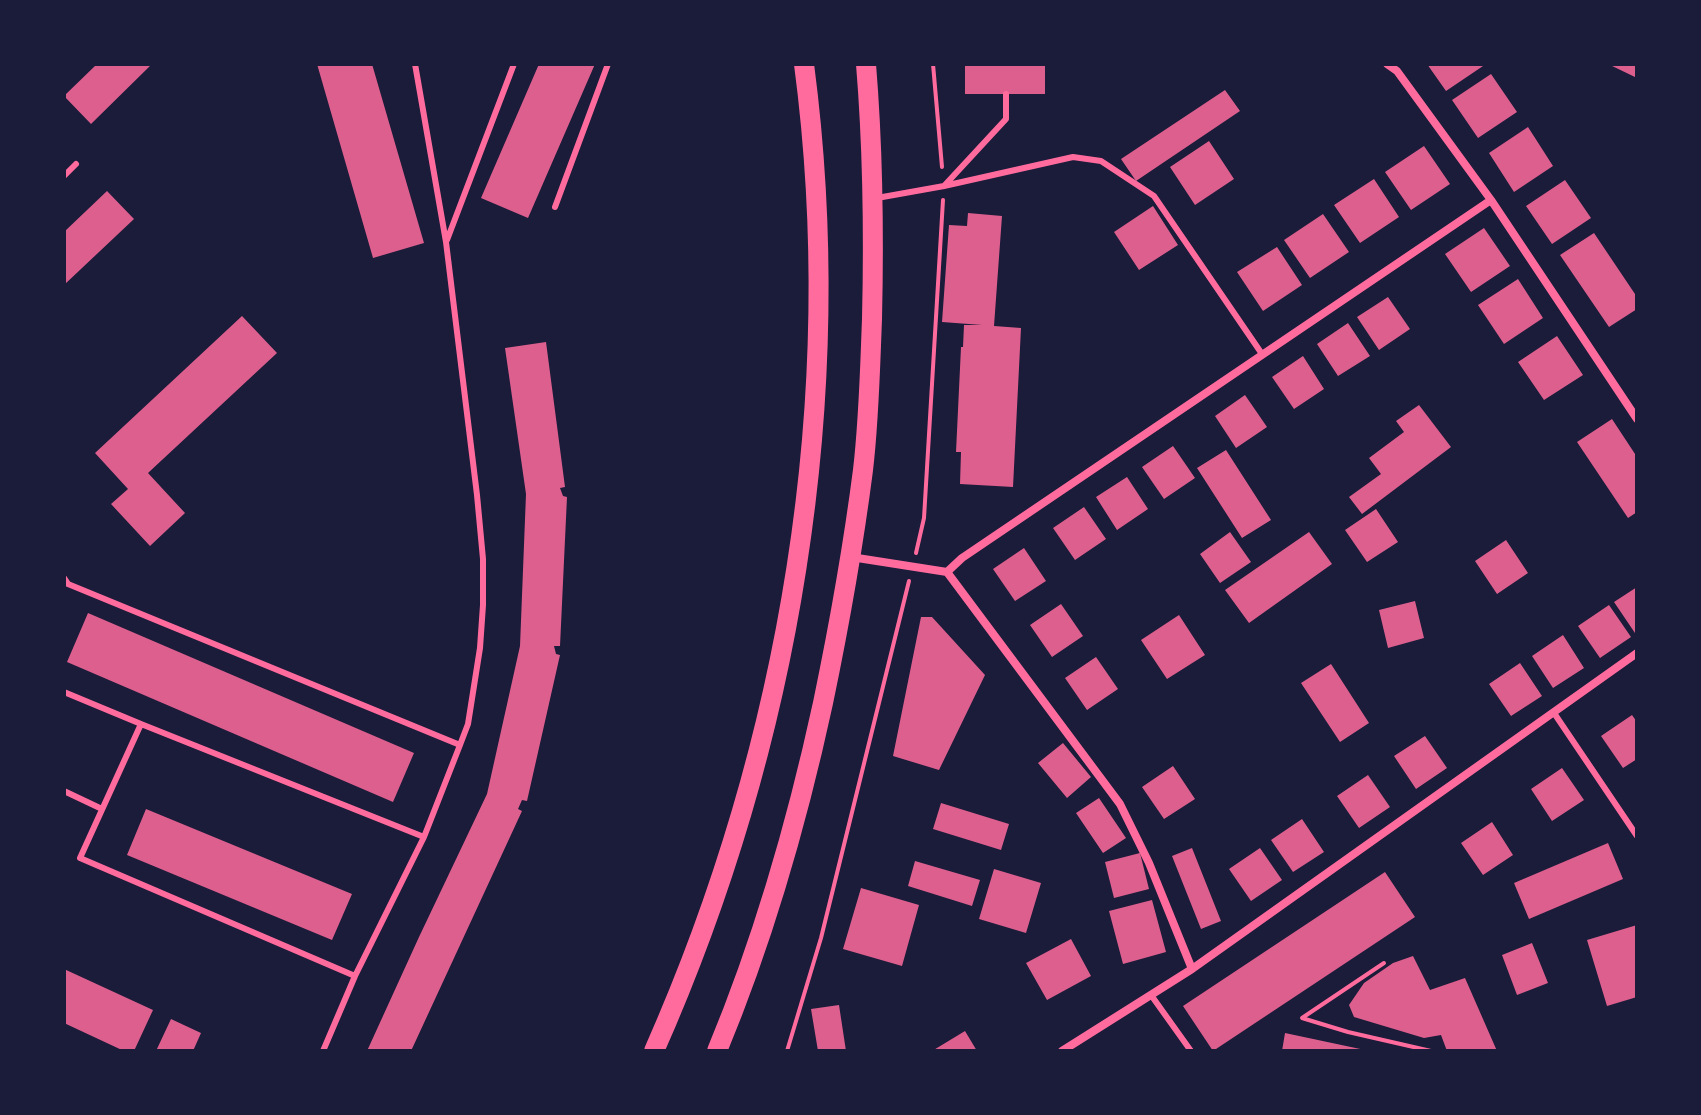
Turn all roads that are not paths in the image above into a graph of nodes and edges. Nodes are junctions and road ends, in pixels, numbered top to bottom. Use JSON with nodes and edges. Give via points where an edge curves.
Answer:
{"nodes":[{"id":1,"x":415,"y":64,"type":"edge"},
{"id":2,"x":514,"y":64,"type":"edge"},
{"id":3,"x":608,"y":64,"type":"edge"},
{"id":4,"x":804,"y":64,"type":"edge"},
{"id":5,"x":866,"y":64,"type":"edge"},
{"id":6,"x":1387,"y":64,"type":"edge"},
{"id":7,"x":1006,"y":94,"type":"dead end"},
{"id":8,"x":76,"y":164,"type":"dead end"},
{"id":9,"x":64,"y":176,"type":"edge"},
{"id":10,"x":944,"y":186,"type":"junction"},
{"id":11,"x":873,"y":199,"type":"junction"},
{"id":12,"x":1491,"y":200,"type":"junction"},
{"id":13,"x":555,"y":207,"type":"dead end"},
{"id":14,"x":446,"y":242,"type":"junction"},
{"id":15,"x":1262,"y":354,"type":"junction"},
{"id":16,"x":1637,"y":419,"type":"edge"},
{"id":17,"x":850,"y":557,"type":"junction"},
{"id":18,"x":947,"y":572,"type":"junction"},
{"id":19,"x":65,"y":584,"type":"edge"},
{"id":20,"x":1637,"y":653,"type":"edge"},
{"id":21,"x":64,"y":692,"type":"edge"},
{"id":22,"x":1554,"y":713,"type":"junction"},
{"id":23,"x":141,"y":724,"type":"junction"},
{"id":24,"x":460,"y":745,"type":"junction"},
{"id":25,"x":64,"y":791,"type":"edge"},
{"id":26,"x":102,"y":809,"type":"junction"},
{"id":27,"x":1637,"y":836,"type":"edge"},
{"id":28,"x":424,"y":837,"type":"junction"},
{"id":29,"x":1192,"y":969,"type":"junction"},
{"id":30,"x":355,"y":976,"type":"junction"},
{"id":31,"x":1151,"y":995,"type":"junction"},
{"id":32,"x":323,"y":1051,"type":"edge"},
{"id":33,"x":654,"y":1051,"type":"edge"},
{"id":34,"x":717,"y":1051,"type":"edge"},
{"id":35,"x":1062,"y":1051,"type":"edge"},
{"id":36,"x":1191,"y":1051,"type":"edge"}],
"edges":[{"from":1,"to":14,"type":"lane"},
{"from":2,"to":14,"type":"lane"},
{"from":3,"to":13,"type":"lane"},
{"from":4,"to":33,"type":"main road","via":[[815,183],[817,351],[800,548],[743,809],[697,947]]},
{"from":5,"to":11,"type":"main road"},
{"from":6,"to":12,"type":"street"},
{"from":7,"to":10,"type":"lane","via":[[1006,119]]},
{"from":8,"to":9,"type":"lane"},
{"from":10,"to":11,"type":"lane"},
{"from":10,"to":15,"type":"lane","via":[[1073,157],[1101,161],[1154,196]]},
{"from":11,"to":17,"type":"main road","via":[[870,381]]},
{"from":12,"to":15,"type":"street"},
{"from":12,"to":16,"type":"street"},
{"from":14,"to":24,"type":"lane","via":[[483,559],[477,673]]},
{"from":15,"to":18,"type":"street"},
{"from":17,"to":18,"type":"street"},
{"from":17,"to":34,"type":"main road","via":[[816,737],[787,851]]},
{"from":18,"to":29,"type":"street","via":[[1120,804]]},
{"from":19,"to":24,"type":"lane"},
{"from":20,"to":22,"type":"street"},
{"from":21,"to":23,"type":"lane"},
{"from":22,"to":27,"type":"lane"},
{"from":22,"to":29,"type":"street"},
{"from":23,"to":26,"type":"lane"},
{"from":23,"to":28,"type":"lane"},
{"from":24,"to":28,"type":"lane"},
{"from":25,"to":26,"type":"lane"},
{"from":26,"to":30,"type":"lane","via":[[80,858]]},
{"from":28,"to":30,"type":"lane"},
{"from":29,"to":31,"type":"street"},
{"from":30,"to":32,"type":"lane"},
{"from":31,"to":35,"type":"street"},
{"from":31,"to":36,"type":"lane"}]}
